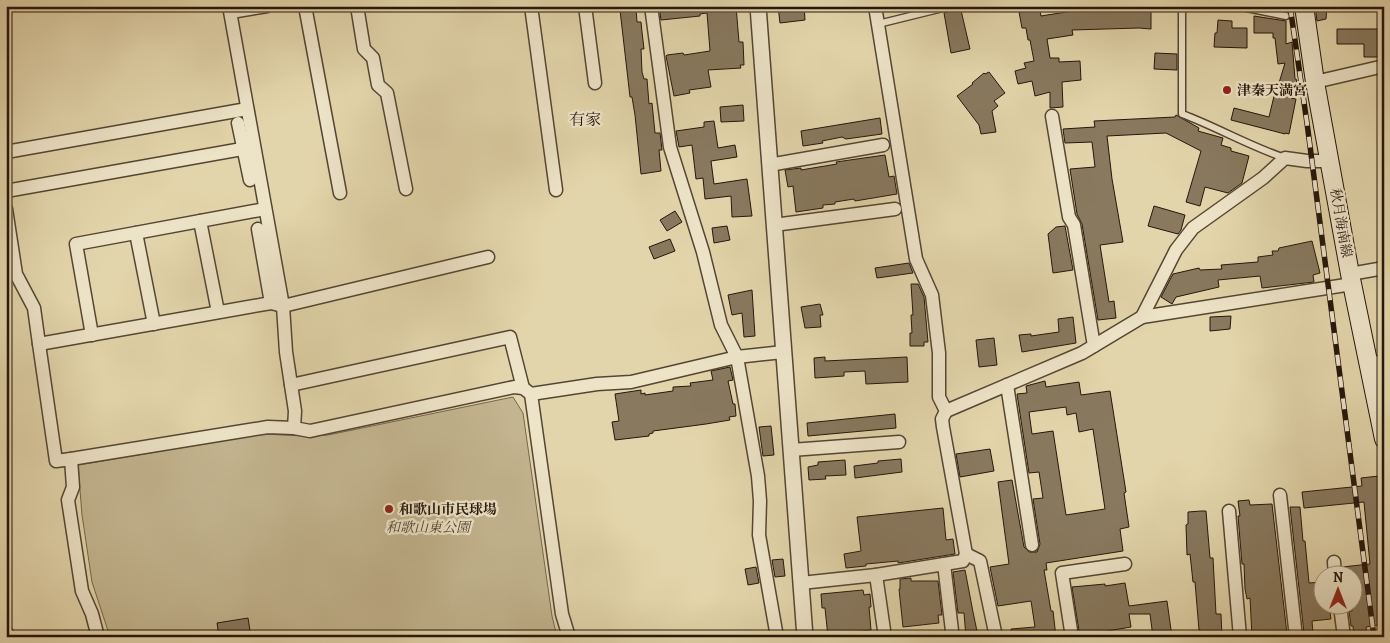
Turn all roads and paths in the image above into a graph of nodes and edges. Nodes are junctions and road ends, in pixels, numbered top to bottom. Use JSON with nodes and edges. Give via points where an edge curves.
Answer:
{"nodes":[{"id":1,"x":266,"y":6,"type":"edge"},
{"id":2,"x":304,"y":6,"type":"edge"},
{"id":3,"x":357,"y":6,"type":"edge"},
{"id":4,"x":531,"y":6,"type":"edge"},
{"id":5,"x":585,"y":6,"type":"edge"},
{"id":6,"x":651,"y":6,"type":"edge"},
{"id":7,"x":758,"y":6,"type":"edge"},
{"id":8,"x":875,"y":6,"type":"edge"},
{"id":9,"x":951,"y":6,"type":"edge"},
{"id":10,"x":1182,"y":6,"type":"edge"},
{"id":11,"x":1237,"y":6,"type":"edge"},
{"id":12,"x":1304,"y":6,"type":"edge"},
{"id":13,"x":230,"y":9,"type":"edge"},
{"id":14,"x":1286,"y":16,"type":"dead end"},
{"id":15,"x":878,"y":24,"type":"junction"},
{"id":16,"x":1384,"y":66,"type":"edge"},
{"id":17,"x":1315,"y":82,"type":"junction"},
{"id":18,"x":595,"y":83,"type":"dead end"},
{"id":19,"x":247,"y":109,"type":"junction"},
{"id":20,"x":1052,"y":116,"type":"dead end"},
{"id":21,"x":238,"y":123,"type":"dead end"},
{"id":22,"x":884,"y":144,"type":"dead end"},
{"id":23,"x":242,"y":148,"type":"junction"},
{"id":24,"x":6,"y":152,"type":"edge"},
{"id":25,"x":1285,"y":158,"type":"junction"},
{"id":26,"x":1329,"y":160,"type":"junction"},
{"id":27,"x":770,"y":165,"type":"junction"},
{"id":28,"x":250,"y":180,"type":"dead end"},
{"id":29,"x":406,"y":189,"type":"dead end"},
{"id":30,"x":556,"y":190,"type":"dead end"},
{"id":31,"x":6,"y":191,"type":"edge"},
{"id":32,"x":340,"y":193,"type":"dead end"},
{"id":33,"x":6,"y":209,"type":"edge"},
{"id":34,"x":265,"y":209,"type":"junction"},
{"id":35,"x":894,"y":209,"type":"dead end"},
{"id":36,"x":200,"y":221,"type":"junction"},
{"id":37,"x":774,"y":225,"type":"junction"},
{"id":38,"x":258,"y":229,"type":"dead end"},
{"id":39,"x":136,"y":233,"type":"junction"},
{"id":40,"x":488,"y":257,"type":"dead end"},
{"id":41,"x":1384,"y":268,"type":"edge"},
{"id":42,"x":11,"y":276,"type":"edge"},
{"id":43,"x":1351,"y":279,"type":"junction"},
{"id":44,"x":277,"y":305,"type":"junction"},
{"id":45,"x":218,"y":312,"type":"junction"},
{"id":46,"x":1142,"y":317,"type":"junction"},
{"id":47,"x":154,"y":324,"type":"junction"},
{"id":48,"x":92,"y":335,"type":"junction"},
{"id":49,"x":39,"y":344,"type":"junction"},
{"id":50,"x":1094,"y":346,"type":"junction"},
{"id":51,"x":784,"y":352,"type":"junction"},
{"id":52,"x":738,"y":357,"type":"junction"},
{"id":53,"x":1376,"y":362,"type":"edge"},
{"id":54,"x":291,"y":385,"type":"junction"},
{"id":55,"x":1007,"y":385,"type":"junction"},
{"id":56,"x":527,"y":391,"type":"junction"},
{"id":57,"x":1380,"y":401,"type":"edge"},
{"id":58,"x":946,"y":411,"type":"junction"},
{"id":59,"x":294,"y":428,"type":"junction"},
{"id":60,"x":1384,"y":439,"type":"edge"},
{"id":61,"x":899,"y":442,"type":"dead end"},
{"id":62,"x":791,"y":450,"type":"junction"},
{"id":63,"x":71,"y":458,"type":"junction"},
{"id":64,"x":1280,"y":495,"type":"dead end"},
{"id":65,"x":1229,"y":511,"type":"dead end"},
{"id":66,"x":1032,"y":545,"type":"dead end"},
{"id":67,"x":966,"y":554,"type":"junction"},
{"id":68,"x":944,"y":564,"type":"junction"},
{"id":69,"x":1125,"y":564,"type":"dead end"},
{"id":70,"x":876,"y":575,"type":"junction"},
{"id":71,"x":801,"y":583,"type":"junction"},
{"id":72,"x":1341,"y":616,"type":"edge"},
{"id":73,"x":6,"y":631,"type":"edge"},
{"id":74,"x":952,"y":631,"type":"dead end"},
{"id":75,"x":7,"y":637,"type":"edge"},
{"id":76,"x":98,"y":637,"type":"edge"},
{"id":77,"x":569,"y":637,"type":"edge"},
{"id":78,"x":777,"y":637,"type":"edge"},
{"id":79,"x":805,"y":637,"type":"edge"},
{"id":80,"x":885,"y":637,"type":"edge"},
{"id":81,"x":996,"y":637,"type":"edge"},
{"id":82,"x":1072,"y":637,"type":"edge"},
{"id":83,"x":1240,"y":637,"type":"edge"},
{"id":84,"x":1296,"y":637,"type":"edge"},
{"id":85,"x":1344,"y":637,"type":"edge"}],
"edges":[{"from":1,"to":13,"type":"street"},
{"from":2,"to":32,"type":"street"},
{"from":3,"to":29,"type":"street","via":[[364,49],[373,58],[378,85],[387,93]]},
{"from":4,"to":30,"type":"street"},
{"from":5,"to":18,"type":"street"},
{"from":6,"to":52,"type":"street","via":[[670,147],[703,252],[721,325]]},
{"from":7,"to":27,"type":"street"},
{"from":8,"to":15,"type":"street"},
{"from":9,"to":15,"type":"lane"},
{"from":10,"to":25,"type":"lane","via":[[1182,114]]},
{"from":11,"to":14,"type":"lane"},
{"from":12,"to":17,"type":"main road","name":"秋月海南線"},
{"from":13,"to":19,"type":"street"},
{"from":15,"to":58,"type":"street","via":[[916,258],[932,295],[939,352],[939,397]]},
{"from":16,"to":17,"type":"street"},
{"from":17,"to":26,"type":"main road","name":"秋月海南線"},
{"from":19,"to":24,"type":"street"},
{"from":19,"to":34,"type":"street"},
{"from":20,"to":50,"type":"street"},
{"from":21,"to":23,"type":"street"},
{"from":22,"to":27,"type":"street"},
{"from":23,"to":28,"type":"street"},
{"from":23,"to":31,"type":"street"},
{"from":25,"to":26,"type":"street"},
{"from":25,"to":46,"type":"street","via":[[1194,228],[1176,250]]},
{"from":26,"to":43,"type":"main road","name":"秋月海南線"},
{"from":27,"to":37,"type":"street"},
{"from":33,"to":42,"type":"street"},
{"from":34,"to":36,"type":"street"},
{"from":34,"to":44,"type":"street"},
{"from":35,"to":37,"type":"street"},
{"from":36,"to":39,"type":"street"},
{"from":36,"to":45,"type":"street"},
{"from":37,"to":51,"type":"street"},
{"from":38,"to":44,"type":"street"},
{"from":39,"to":47,"type":"street"},
{"from":39,"to":48,"type":"street","via":[[76,244]]},
{"from":40,"to":44,"type":"street"},
{"from":41,"to":43,"type":"street"},
{"from":42,"to":49,"type":"street","via":[[34,308]]},
{"from":43,"to":46,"type":"street"},
{"from":43,"to":53,"type":"main road","name":"秋月海南線"},
{"from":44,"to":45,"type":"street"},
{"from":44,"to":54,"type":"street"},
{"from":45,"to":47,"type":"street"},
{"from":46,"to":50,"type":"street"},
{"from":47,"to":48,"type":"street"},
{"from":48,"to":49,"type":"street"},
{"from":49,"to":63,"type":"street","via":[[56,461]]},
{"from":50,"to":55,"type":"street"},
{"from":51,"to":52,"type":"street"},
{"from":51,"to":62,"type":"street"},
{"from":52,"to":56,"type":"street","via":[[631,382]]},
{"from":52,"to":78,"type":"street","via":[[758,476],[759,534]]},
{"from":53,"to":57,"type":"main road","name":"秋月海南線"},
{"from":54,"to":56,"type":"street","via":[[510,337]]},
{"from":54,"to":59,"type":"street"},
{"from":55,"to":58,"type":"street"},
{"from":55,"to":66,"type":"street"},
{"from":56,"to":59,"type":"street","via":[[514,387],[310,431]]},
{"from":56,"to":77,"type":"street","via":[[562,614]]},
{"from":57,"to":60,"type":"main road","name":"秋月海南線"},
{"from":58,"to":67,"type":"street","via":[[942,419],[943,428]]},
{"from":59,"to":63,"type":"street","via":[[268,427]]},
{"from":61,"to":62,"type":"street"},
{"from":62,"to":71,"type":"street"},
{"from":63,"to":76,"type":"street","via":[[73,487],[68,500],[79,573]]},
{"from":64,"to":84,"type":"street"},
{"from":65,"to":83,"type":"street"},
{"from":67,"to":68,"type":"street","via":[[963,561]]},
{"from":67,"to":81,"type":"street","via":[[980,561]]},
{"from":68,"to":70,"type":"street"},
{"from":68,"to":74,"type":"street"},
{"from":69,"to":82,"type":"street","via":[[1062,573]]},
{"from":70,"to":71,"type":"street"},
{"from":70,"to":80,"type":"street"},
{"from":71,"to":79,"type":"street"},
{"from":72,"to":85,"type":"street"},
{"from":73,"to":75,"type":"street"}]}
